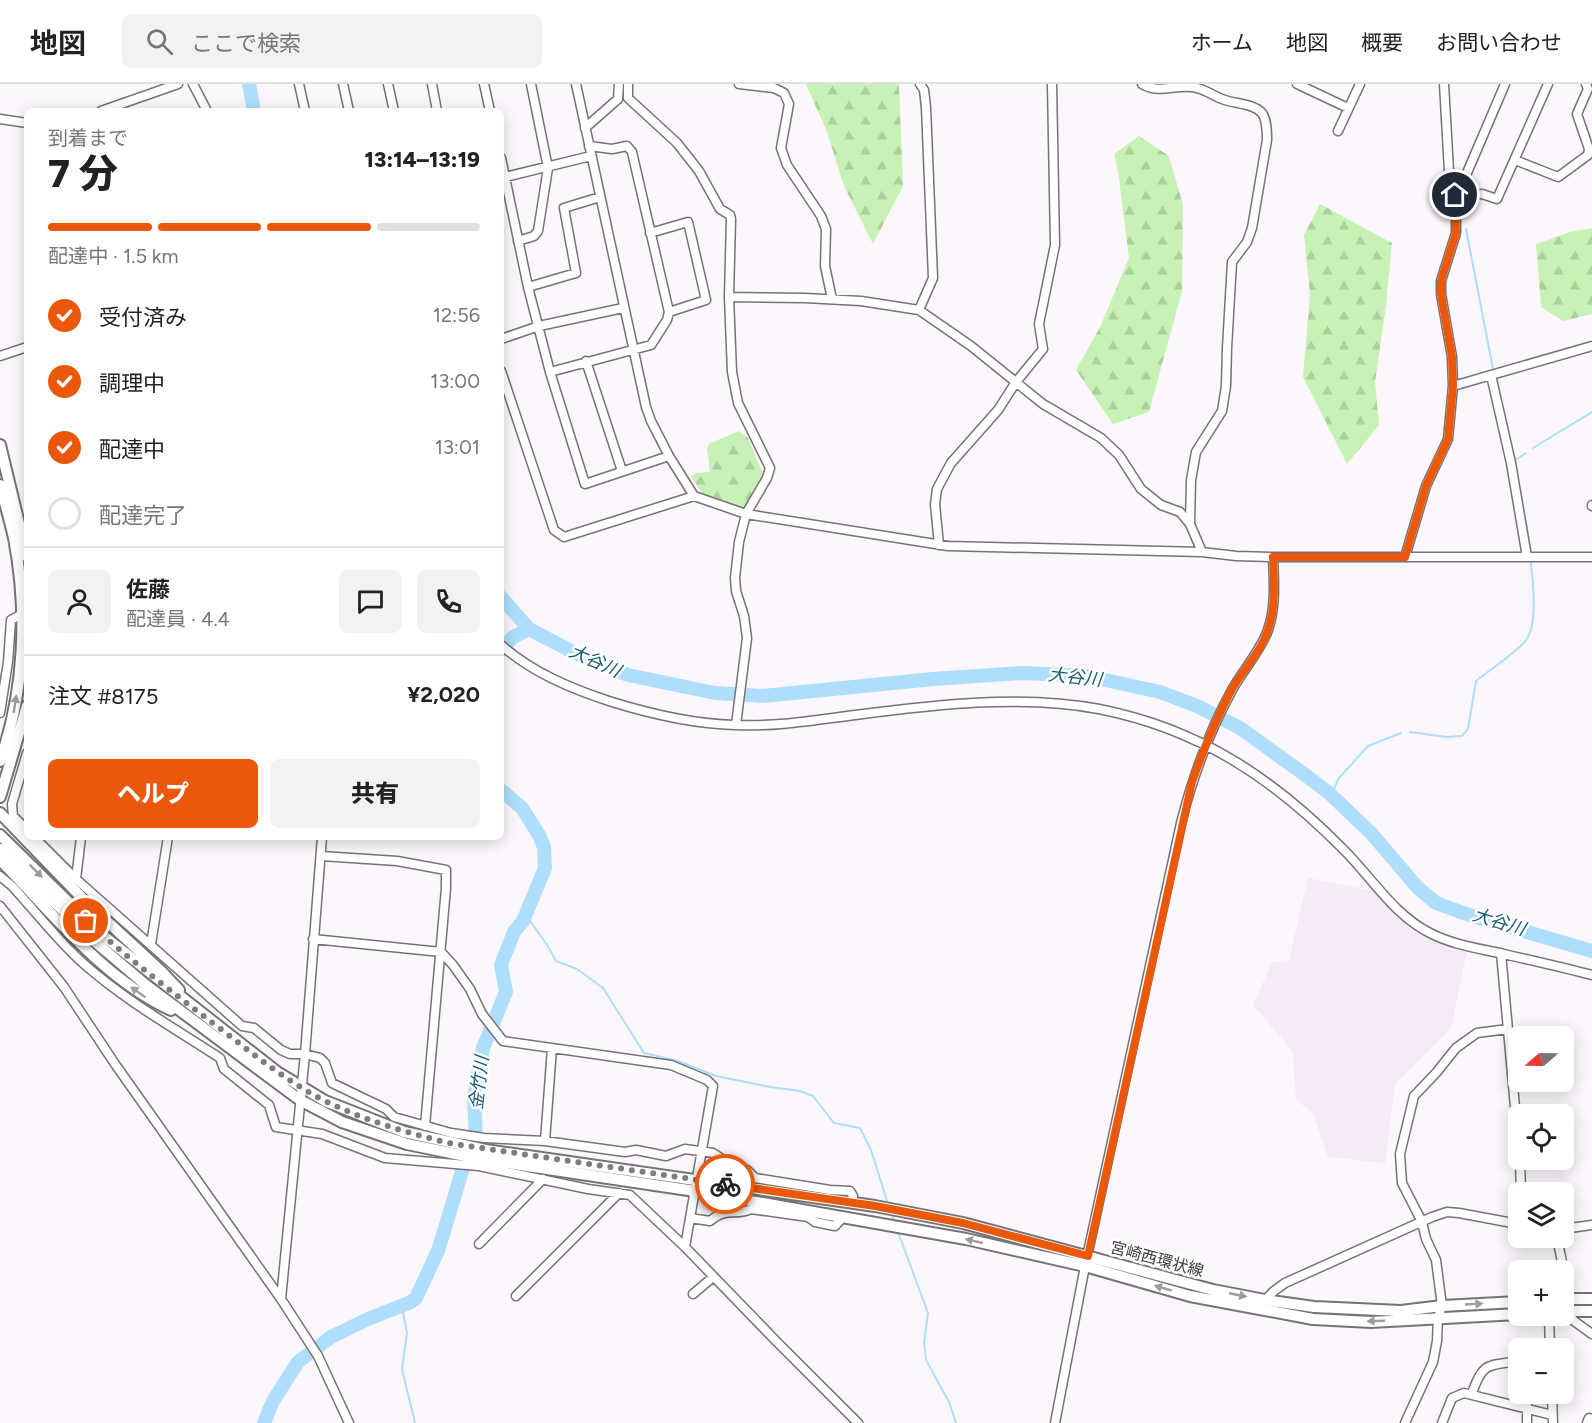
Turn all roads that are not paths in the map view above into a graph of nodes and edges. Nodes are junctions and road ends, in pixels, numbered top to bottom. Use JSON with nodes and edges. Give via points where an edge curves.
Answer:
{"nodes":[{"id":1,"x":178,"y":84,"type":"edge"},
{"id":2,"x":194,"y":84,"type":"edge"},
{"id":3,"x":299,"y":84,"type":"edge"},
{"id":4,"x":342,"y":84,"type":"edge"},
{"id":5,"x":388,"y":84,"type":"edge"},
{"id":6,"x":432,"y":84,"type":"edge"},
{"id":7,"x":484,"y":84,"type":"edge"},
{"id":8,"x":531,"y":84,"type":"edge"},
{"id":9,"x":576,"y":84,"type":"edge"},
{"id":10,"x":619,"y":84,"type":"edge"},
{"id":11,"x":628,"y":84,"type":"edge"},
{"id":12,"x":739,"y":84,"type":"edge"},
{"id":13,"x":921,"y":84,"type":"edge"},
{"id":14,"x":1052,"y":84,"type":"edge"},
{"id":15,"x":1142,"y":84,"type":"edge"},
{"id":16,"x":1297,"y":84,"type":"edge"},
{"id":17,"x":1360,"y":84,"type":"edge"},
{"id":18,"x":1444,"y":84,"type":"edge"},
{"id":19,"x":1505,"y":84,"type":"edge"},
{"id":20,"x":1548,"y":84,"type":"edge"},
{"id":21,"x":1586,"y":84,"type":"edge"},
{"id":22,"x":1312,"y":87,"type":"edge"},
{"id":23,"x":109,"y":108,"type":"edge"},
{"id":24,"x":206,"y":108,"type":"edge"},
{"id":25,"x":304,"y":108,"type":"edge"},
{"id":26,"x":348,"y":108,"type":"edge"},
{"id":27,"x":393,"y":108,"type":"edge"},
{"id":28,"x":436,"y":108,"type":"edge"},
{"id":29,"x":489,"y":108,"type":"edge"},
{"id":30,"x":1348,"y":108,"type":"junction"},
{"id":31,"x":0,"y":120,"type":"edge"},
{"id":32,"x":24,"y":123,"type":"edge"},
{"id":33,"x":585,"y":128,"type":"junction"},
{"id":34,"x":1338,"y":131,"type":"dead end"},
{"id":35,"x":589,"y":146,"type":"junction"},
{"id":36,"x":591,"y":156,"type":"junction"},
{"id":37,"x":1515,"y":160,"type":"junction"},
{"id":38,"x":548,"y":168,"type":"junction"},
{"id":39,"x":504,"y":172,"type":"edge"},
{"id":40,"x":505,"y":177,"type":"junction"},
{"id":41,"x":1455,"y":195,"type":"junction"},
{"id":42,"x":600,"y":197,"type":"junction"},
{"id":43,"x":650,"y":233,"type":"junction"},
{"id":44,"x":518,"y":241,"type":"junction"},
{"id":45,"x":528,"y":287,"type":"junction"},
{"id":46,"x":729,"y":297,"type":"junction"},
{"id":47,"x":832,"y":299,"type":"junction"},
{"id":48,"x":623,"y":308,"type":"junction"},
{"id":49,"x":919,"y":310,"type":"junction"},
{"id":50,"x":669,"y":312,"type":"junction"},
{"id":51,"x":538,"y":326,"type":"junction"},
{"id":52,"x":504,"y":338,"type":"edge"},
{"id":53,"x":1592,"y":346,"type":"edge"},
{"id":54,"x":24,"y":348,"type":"edge"},
{"id":55,"x":633,"y":350,"type":"junction"},
{"id":56,"x":0,"y":356,"type":"edge"},
{"id":57,"x":586,"y":362,"type":"junction"},
{"id":58,"x":550,"y":372,"type":"junction"},
{"id":59,"x":1491,"y":375,"type":"junction"},
{"id":60,"x":504,"y":380,"type":"edge"},
{"id":61,"x":1016,"y":382,"type":"junction"},
{"id":62,"x":1453,"y":386,"type":"junction"},
{"id":63,"x":0,"y":445,"type":"edge"},
{"id":64,"x":669,"y":456,"type":"junction"},
{"id":65,"x":622,"y":471,"type":"junction"},
{"id":66,"x":0,"y":485,"type":"edge"},
{"id":67,"x":694,"y":496,"type":"junction"},
{"id":68,"x":746,"y":514,"type":"junction"},
{"id":69,"x":1190,"y":524,"type":"junction"},
{"id":70,"x":24,"y":545,"type":"edge"},
{"id":71,"x":939,"y":545,"type":"junction"},
{"id":72,"x":1202,"y":552,"type":"junction"},
{"id":73,"x":1592,"y":556,"type":"edge"},
{"id":74,"x":1273,"y":557,"type":"junction"},
{"id":75,"x":1405,"y":557,"type":"junction"},
{"id":76,"x":1527,"y":557,"type":"junction"},
{"id":77,"x":24,"y":614,"type":"edge"},
{"id":78,"x":504,"y":648,"type":"edge"},
{"id":79,"x":0,"y":713,"type":"edge"},
{"id":80,"x":24,"y":713,"type":"edge"},
{"id":81,"x":736,"y":723,"type":"junction"},
{"id":82,"x":1207,"y":741,"type":"junction"},
{"id":83,"x":5,"y":757,"type":"edge"},
{"id":84,"x":24,"y":763,"type":"edge"},
{"id":85,"x":0,"y":797,"type":"edge"},
{"id":86,"x":0,"y":813,"type":"edge"},
{"id":87,"x":24,"y":827,"type":"edge"},
{"id":88,"x":0,"y":836,"type":"edge"},
{"id":89,"x":24,"y":838,"type":"edge"},
{"id":90,"x":26,"y":840,"type":"edge"},
{"id":91,"x":37,"y":840,"type":"edge"},
{"id":92,"x":81,"y":840,"type":"edge"},
{"id":93,"x":168,"y":840,"type":"edge"},
{"id":94,"x":322,"y":840,"type":"edge"},
{"id":95,"x":0,"y":849,"type":"edge"},
{"id":96,"x":321,"y":856,"type":"junction"},
{"id":97,"x":0,"y":860,"type":"edge"},
{"id":98,"x":3,"y":871,"type":"edge"},
{"id":99,"x":76,"y":879,"type":"junction"},
{"id":100,"x":0,"y":906,"type":"edge"},
{"id":101,"x":69,"y":910,"type":"junction"},
{"id":102,"x":313,"y":939,"type":"junction"},
{"id":103,"x":151,"y":944,"type":"junction"},
{"id":104,"x":441,"y":952,"type":"junction"},
{"id":105,"x":1501,"y":953,"type":"junction"},
{"id":106,"x":1592,"y":975,"type":"edge"},
{"id":107,"x":194,"y":1015,"type":"junction"},
{"id":108,"x":1508,"y":1029,"type":"joint"},
{"id":109,"x":552,"y":1047,"type":"junction"},
{"id":110,"x":305,"y":1054,"type":"junction"},
{"id":111,"x":301,"y":1088,"type":"junction"},
{"id":112,"x":300,"y":1100,"type":"junction"},
{"id":113,"x":425,"y":1126,"type":"junction"},
{"id":114,"x":298,"y":1129,"type":"junction"},
{"id":115,"x":545,"y":1141,"type":"junction"},
{"id":116,"x":448,"y":1148,"type":"junction"},
{"id":117,"x":702,"y":1152,"type":"junction"},
{"id":118,"x":482,"y":1158,"type":"junction"},
{"id":119,"x":543,"y":1179,"type":"junction"},
{"id":120,"x":697,"y":1181,"type":"junction"},
{"id":121,"x":619,"y":1193,"type":"junction"},
{"id":122,"x":852,"y":1203,"type":"junction"},
{"id":123,"x":843,"y":1217,"type":"junction"},
{"id":124,"x":690,"y":1218,"type":"junction"},
{"id":125,"x":1422,"y":1222,"type":"junction"},
{"id":126,"x":1508,"y":1222,"type":"edge"},
{"id":127,"x":1592,"y":1225,"type":"edge"},
{"id":128,"x":1574,"y":1227,"type":"edge"},
{"id":129,"x":479,"y":1244,"type":"dead end"},
{"id":130,"x":685,"y":1247,"type":"junction"},
{"id":131,"x":1086,"y":1261,"type":"junction"},
{"id":132,"x":713,"y":1277,"type":"junction"},
{"id":133,"x":693,"y":1294,"type":"dead end"},
{"id":134,"x":516,"y":1296,"type":"dead end"},
{"id":135,"x":281,"y":1299,"type":"junction"},
{"id":136,"x":1574,"y":1299,"type":"edge"},
{"id":137,"x":1592,"y":1299,"type":"edge"},
{"id":138,"x":1265,"y":1300,"type":"junction"},
{"id":139,"x":1508,"y":1303,"type":"edge"},
{"id":140,"x":1442,"y":1306,"type":"junction"},
{"id":141,"x":1574,"y":1311,"type":"edge"},
{"id":142,"x":1592,"y":1311,"type":"edge"},
{"id":143,"x":1508,"y":1314,"type":"edge"},
{"id":144,"x":1438,"y":1318,"type":"junction"},
{"id":145,"x":1574,"y":1321,"type":"edge"},
{"id":146,"x":1592,"y":1334,"type":"edge"},
{"id":147,"x":1508,"y":1363,"type":"edge"},
{"id":148,"x":1472,"y":1393,"type":"junction"},
{"id":149,"x":1528,"y":1404,"type":"edge"},
{"id":150,"x":1528,"y":1408,"type":"junction"},
{"id":151,"x":1552,"y":1419,"type":"edge"},
{"id":152,"x":1592,"y":1419,"type":"edge"},
{"id":153,"x":349,"y":1423,"type":"edge"},
{"id":154,"x":858,"y":1423,"type":"edge"},
{"id":155,"x":1055,"y":1423,"type":"edge"},
{"id":156,"x":1405,"y":1423,"type":"edge"},
{"id":157,"x":1442,"y":1423,"type":"edge"},
{"id":158,"x":1527,"y":1423,"type":"edge"},
{"id":159,"x":1587,"y":1423,"type":"edge"}],
"edges":[{"from":1,"to":23,"type":"street"},
{"from":2,"to":24,"type":"street"},
{"from":3,"to":25,"type":"street"},
{"from":4,"to":26,"type":"street"},
{"from":5,"to":27,"type":"street"},
{"from":6,"to":28,"type":"street"},
{"from":7,"to":29,"type":"street"},
{"from":8,"to":38,"type":"street"},
{"from":9,"to":33,"type":"street"},
{"from":10,"to":33,"type":"street","via":[[618,99]]},
{"from":11,"to":46,"type":"street","via":[[628,98],[677,143],[699,171],[720,209],[730,215]]},
{"from":12,"to":47,"type":"street","via":[[774,88],[784,93],[789,104],[781,148],[787,165],[826,229],[825,266]]},
{"from":13,"to":49,"type":"street","via":[[926,107],[933,278]]},
{"from":14,"to":61,"type":"street","via":[[1055,245],[1039,324],[1043,349]]},
{"from":15,"to":69,"type":"street","via":[[1158,90],[1199,88],[1224,100],[1251,106],[1262,114],[1267,128],[1252,228],[1232,262],[1227,386],[1221,411],[1196,452]]},
{"from":16,"to":22,"type":"street"},
{"from":17,"to":30,"type":"street"},
{"from":18,"to":41,"type":"street","via":[[1449,171]]},
{"from":19,"to":41,"type":"street"},
{"from":20,"to":37,"type":"street"},
{"from":21,"to":37,"type":"street","via":[[1588,89],[1577,114],[1588,155],[1558,177]]},
{"from":22,"to":30,"type":"street"},
{"from":30,"to":34,"type":"street"},
{"from":31,"to":32,"type":"street"},
{"from":33,"to":35,"type":"street"},
{"from":35,"to":36,"type":"street"},
{"from":35,"to":43,"type":"street","via":[[627,146],[632,152]]},
{"from":36,"to":38,"type":"street"},
{"from":36,"to":42,"type":"street"},
{"from":37,"to":41,"type":"street","via":[[1497,199],[1482,194]]},
{"from":38,"to":40,"type":"street"},
{"from":38,"to":44,"type":"street","via":[[538,231]]},
{"from":39,"to":40,"type":"street"},
{"from":40,"to":44,"type":"street"},
{"from":41,"to":62,"type":"street","via":[[1456,233],[1441,281]]},
{"from":42,"to":45,"type":"street","via":[[564,208],[576,273]]},
{"from":42,"to":48,"type":"street"},
{"from":43,"to":50,"type":"street"},
{"from":43,"to":50,"type":"street","via":[[688,222],[706,300]]},
{"from":44,"to":45,"type":"street"},
{"from":45,"to":51,"type":"street"},
{"from":46,"to":47,"type":"street"},
{"from":46,"to":68,"type":"street","via":[[732,372],[738,404],[770,468]]},
{"from":47,"to":49,"type":"street"},
{"from":48,"to":51,"type":"street"},
{"from":48,"to":55,"type":"street"},
{"from":49,"to":61,"type":"street"},
{"from":50,"to":55,"type":"street","via":[[651,345]]},
{"from":51,"to":52,"type":"street"},
{"from":51,"to":58,"type":"street"},
{"from":53,"to":59,"type":"street"},
{"from":54,"to":56,"type":"street"},
{"from":55,"to":57,"type":"street"},
{"from":55,"to":64,"type":"street","via":[[651,421]]},
{"from":57,"to":58,"type":"street"},
{"from":57,"to":65,"type":"street"},
{"from":58,"to":65,"type":"street","via":[[585,484]]},
{"from":59,"to":62,"type":"street"},
{"from":59,"to":76,"type":"street"},
{"from":60,"to":67,"type":"street","via":[[545,508],[554,530],[564,537]]},
{"from":61,"to":69,"type":"street","via":[[1043,404],[1101,438],[1119,455],[1141,489],[1161,505],[1180,512]]},
{"from":61,"to":71,"type":"street","via":[[998,410],[951,463],[937,489]]},
{"from":62,"to":75,"type":"street","via":[[1448,439],[1426,486]]},
{"from":63,"to":70,"type":"main road"},
{"from":64,"to":65,"type":"street"},
{"from":64,"to":67,"type":"street"},
{"from":66,"to":77,"type":"main road","via":[[14,538]]},
{"from":67,"to":68,"type":"street"},
{"from":68,"to":71,"type":"street"},
{"from":68,"to":81,"type":"street","via":[[735,578],[747,638]]},
{"from":69,"to":72,"type":"street"},
{"from":71,"to":72,"type":"street"},
{"from":72,"to":74,"type":"street"},
{"from":73,"to":76,"type":"street"},
{"from":74,"to":75,"type":"street"},
{"from":74,"to":82,"type":"street","via":[[1274,591],[1267,633],[1233,687]]},
{"from":75,"to":76,"type":"street"},
{"from":77,"to":79,"type":"street","via":[[11,620]]},
{"from":83,"to":77,"type":"main road","one_way":true},
{"from":78,"to":81,"type":"street","via":[[560,683],[602,699],[644,712],[716,724]]},
{"from":80,"to":83,"type":"main road"},
{"from":81,"to":82,"type":"street","via":[[794,723],[895,710],[1017,702],[1097,709],[1144,719]]},
{"from":82,"to":105,"type":"street","via":[[1303,812],[1409,919],[1456,944]]},
{"from":82,"to":131,"type":"street","via":[[1181,823]]},
{"from":83,"to":85,"type":"main road"},
{"from":84,"to":87,"type":"street","via":[[12,804],[13,816]]},
{"from":86,"to":89,"type":"main road"},
{"from":88,"to":101,"type":"main road","name":"宮崎西環状線","one_way":true},
{"from":90,"to":107,"type":"main road","via":[[86,902],[161,970]]},
{"from":91,"to":99,"type":"street"},
{"from":92,"to":99,"type":"street"},
{"from":93,"to":103,"type":"street"},
{"from":94,"to":96,"type":"street"},
{"from":95,"to":101,"type":"main road","name":"宮崎西環状線"},
{"from":96,"to":102,"type":"street"},
{"from":96,"to":104,"type":"street","via":[[397,861],[446,870]]},
{"from":97,"to":98,"type":"main road"},
{"from":107,"to":98,"type":"main road","one_way":true,"via":[[148,999],[111,973]]},
{"from":98,"to":114,"type":"street","via":[[12,886],[82,962],[128,1000],[220,1058],[224,1069],[269,1105],[276,1127]]},
{"from":99,"to":103,"type":"street"},
{"from":100,"to":135,"type":"street","via":[[64,987]]},
{"from":101,"to":107,"type":"main road","name":"宮崎西環状線"},
{"from":102,"to":104,"type":"street"},
{"from":102,"to":110,"type":"street"},
{"from":103,"to":110,"type":"street","via":[[242,1026],[254,1028],[290,1054]]},
{"from":104,"to":109,"type":"street","via":[[503,1041]]},
{"from":104,"to":113,"type":"street"},
{"from":105,"to":106,"type":"street"},
{"from":105,"to":108,"type":"street"},
{"from":107,"to":111,"type":"main road","name":"宮崎西環状線"},
{"from":107,"to":112,"type":"main road","name":"宮崎西環状線"},
{"from":108,"to":125,"type":"street","via":[[1477,1033],[1456,1048],[1413,1096],[1400,1154],[1402,1183]]},
{"from":109,"to":115,"type":"street"},
{"from":109,"to":117,"type":"street","via":[[671,1065],[707,1080],[712,1086]]},
{"from":110,"to":111,"type":"street"},
{"from":110,"to":113,"type":"street","via":[[326,1063],[332,1083],[386,1109],[394,1117]]},
{"from":111,"to":112,"type":"street"},
{"from":111,"to":116,"type":"main road","name":"宮崎西環状線","via":[[377,1123]]},
{"from":112,"to":114,"type":"street"},
{"from":112,"to":116,"type":"main road","name":"宮崎西環状線","via":[[342,1122],[424,1149]]},
{"from":113,"to":116,"type":"street"},
{"from":114,"to":116,"type":"street","via":[[386,1158]]},
{"from":114,"to":135,"type":"street"},
{"from":115,"to":116,"type":"street","via":[[484,1138]]},
{"from":115,"to":117,"type":"street","via":[[666,1156],[685,1149]]},
{"from":116,"to":118,"type":"main road","name":"宮崎西環状線"},
{"from":117,"to":120,"type":"street"},
{"from":117,"to":122,"type":"street","via":[[713,1153],[755,1178],[850,1191]]},
{"from":118,"to":119,"type":"street"},
{"from":118,"to":120,"type":"main road","name":"宮崎西環状線"},
{"from":119,"to":121,"type":"street"},
{"from":119,"to":129,"type":"street"},
{"from":120,"to":122,"type":"main road","name":"宮崎西環状線"},
{"from":120,"to":123,"type":"main road","name":"宮崎西環状線"},
{"from":120,"to":124,"type":"street"},
{"from":121,"to":130,"type":"street","via":[[630,1195]]},
{"from":121,"to":134,"type":"street"},
{"from":122,"to":131,"type":"main road","name":"宮崎西環状線","via":[[963,1223]]},
{"from":123,"to":124,"type":"street","via":[[835,1226],[808,1217],[751,1209],[728,1211],[710,1221]]},
{"from":131,"to":123,"type":"main road","name":"宮崎西環状線","one_way":true},
{"from":124,"to":130,"type":"street"},
{"from":125,"to":126,"type":"street","via":[[1447,1212]]},
{"from":125,"to":138,"type":"street","via":[[1285,1283]]},
{"from":125,"to":140,"type":"street","via":[[1436,1260]]},
{"from":127,"to":128,"type":"street"},
{"from":130,"to":132,"type":"street"},
{"from":131,"to":138,"type":"main road","name":"宮崎西環状線","one_way":true},
{"from":144,"to":131,"type":"main road","name":"宮崎西環状線","one_way":true,"via":[[1371,1322],[1312,1319],[1190,1296]]},
{"from":131,"to":155,"type":"street"},
{"from":132,"to":133,"type":"street"},
{"from":132,"to":154,"type":"street"},
{"from":135,"to":153,"type":"street","via":[[318,1356]]},
{"from":136,"to":137,"type":"main road"},
{"from":138,"to":140,"type":"main road","name":"宮崎西環状線","via":[[1314,1307],[1401,1311]]},
{"from":140,"to":139,"type":"main road","name":"宮崎西環状線","one_way":true},
{"from":140,"to":144,"type":"street"},
{"from":141,"to":142,"type":"main road"},
{"from":143,"to":144,"type":"main road","name":"宮崎西環状線"},
{"from":144,"to":156,"type":"street","via":[[1433,1362]]},
{"from":145,"to":146,"type":"street"},
{"from":147,"to":148,"type":"street","via":[[1479,1372]]},
{"from":148,"to":150,"type":"street"},
{"from":148,"to":157,"type":"street","via":[[1452,1398]]},
{"from":149,"to":150,"type":"street"},
{"from":150,"to":151,"type":"street"},
{"from":150,"to":158,"type":"street"},
{"from":152,"to":159,"type":"street","via":[[1588,1418]]}]}
